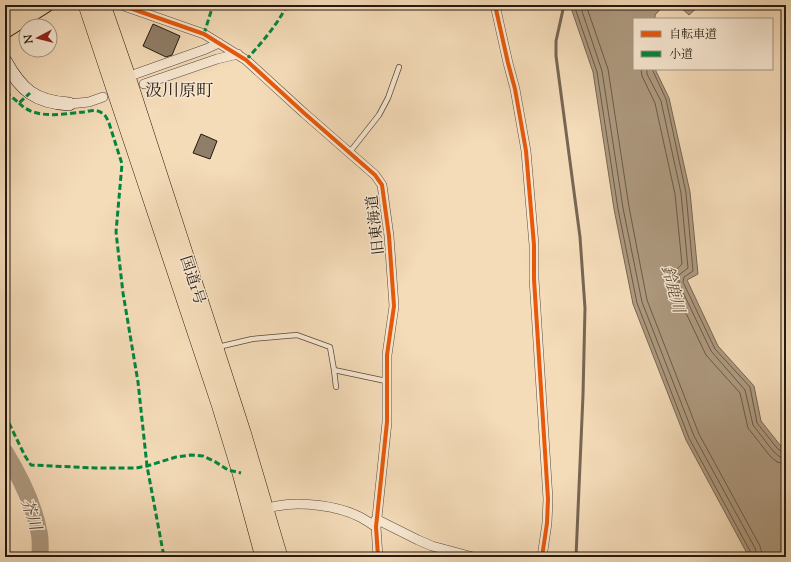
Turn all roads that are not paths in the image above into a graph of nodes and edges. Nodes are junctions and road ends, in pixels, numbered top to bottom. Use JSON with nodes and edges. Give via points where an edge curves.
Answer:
{"nodes":[{"id":1,"x":26,"y":5,"type":"edge"},
{"id":2,"x":46,"y":5,"type":"edge"},
{"id":3,"x":87,"y":5,"type":"edge"},
{"id":4,"x":102,"y":5,"type":"edge"},
{"id":5,"x":495,"y":5,"type":"edge"},
{"id":6,"x":124,"y":6,"type":"dead end"},
{"id":7,"x":5,"y":18,"type":"edge"},
{"id":8,"x":5,"y":31,"type":"edge"},
{"id":9,"x":219,"y":43,"type":"junction"},
{"id":10,"x":238,"y":54,"type":"junction"},
{"id":11,"x":5,"y":61,"type":"edge"},
{"id":12,"x":399,"y":67,"type":"dead end"},
{"id":13,"x":127,"y":77,"type":"junction"},
{"id":14,"x":144,"y":84,"type":"dead end"},
{"id":15,"x":103,"y":97,"type":"dead end"},
{"id":16,"x":69,"y":104,"type":"joint"},
{"id":17,"x":349,"y":153,"type":"junction"},
{"id":18,"x":215,"y":348,"type":"junction"},
{"id":19,"x":334,"y":370,"type":"junction"},
{"id":20,"x":386,"y":381,"type":"junction"},
{"id":21,"x":336,"y":387,"type":"dead end"},
{"id":22,"x":266,"y":510,"type":"junction"},
{"id":23,"x":376,"y":523,"type":"junction"},
{"id":24,"x":264,"y":557,"type":"edge"},
{"id":25,"x":279,"y":557,"type":"edge"},
{"id":26,"x":378,"y":557,"type":"edge"},
{"id":27,"x":473,"y":557,"type":"edge"},
{"id":28,"x":542,"y":557,"type":"edge"}],
"edges":[{"from":1,"to":7,"type":"main road"},
{"from":2,"to":8,"type":"main road"},
{"from":3,"to":24,"type":"highway","name":"国道1号","via":[[220,404]]},
{"from":4,"to":13,"type":"highway","name":"国道1号"},
{"from":5,"to":28,"type":"street","via":[[516,89],[526,152],[548,499]]},
{"from":6,"to":9,"type":"street","name":"旧東海道","via":[[204,34]]},
{"from":9,"to":10,"type":"street","name":"旧東海道"},
{"from":9,"to":13,"type":"street"},
{"from":10,"to":14,"type":"street"},
{"from":10,"to":17,"type":"street","name":"旧東海道"},
{"from":11,"to":16,"type":"street","via":[[30,93],[49,102]]},
{"from":12,"to":17,"type":"lane","via":[[379,115]]},
{"from":13,"to":18,"type":"highway","name":"国道1号"},
{"from":15,"to":16,"type":"street","via":[[89,102]]},
{"from":17,"to":20,"type":"street","name":"旧東海道","via":[[375,175],[382,185],[394,306]]},
{"from":18,"to":19,"type":"lane","via":[[252,340],[297,335],[330,347]]},
{"from":18,"to":22,"type":"highway","name":"国道1号"},
{"from":19,"to":20,"type":"lane"},
{"from":19,"to":21,"type":"lane"},
{"from":20,"to":23,"type":"street","name":"旧東海道","via":[[387,422]]},
{"from":22,"to":23,"type":"street","via":[[293,504],[314,505],[336,508]]},
{"from":22,"to":25,"type":"highway","name":"国道1号"},
{"from":23,"to":26,"type":"street","name":"旧東海道"},
{"from":23,"to":27,"type":"street","via":[[432,546]]}]}
